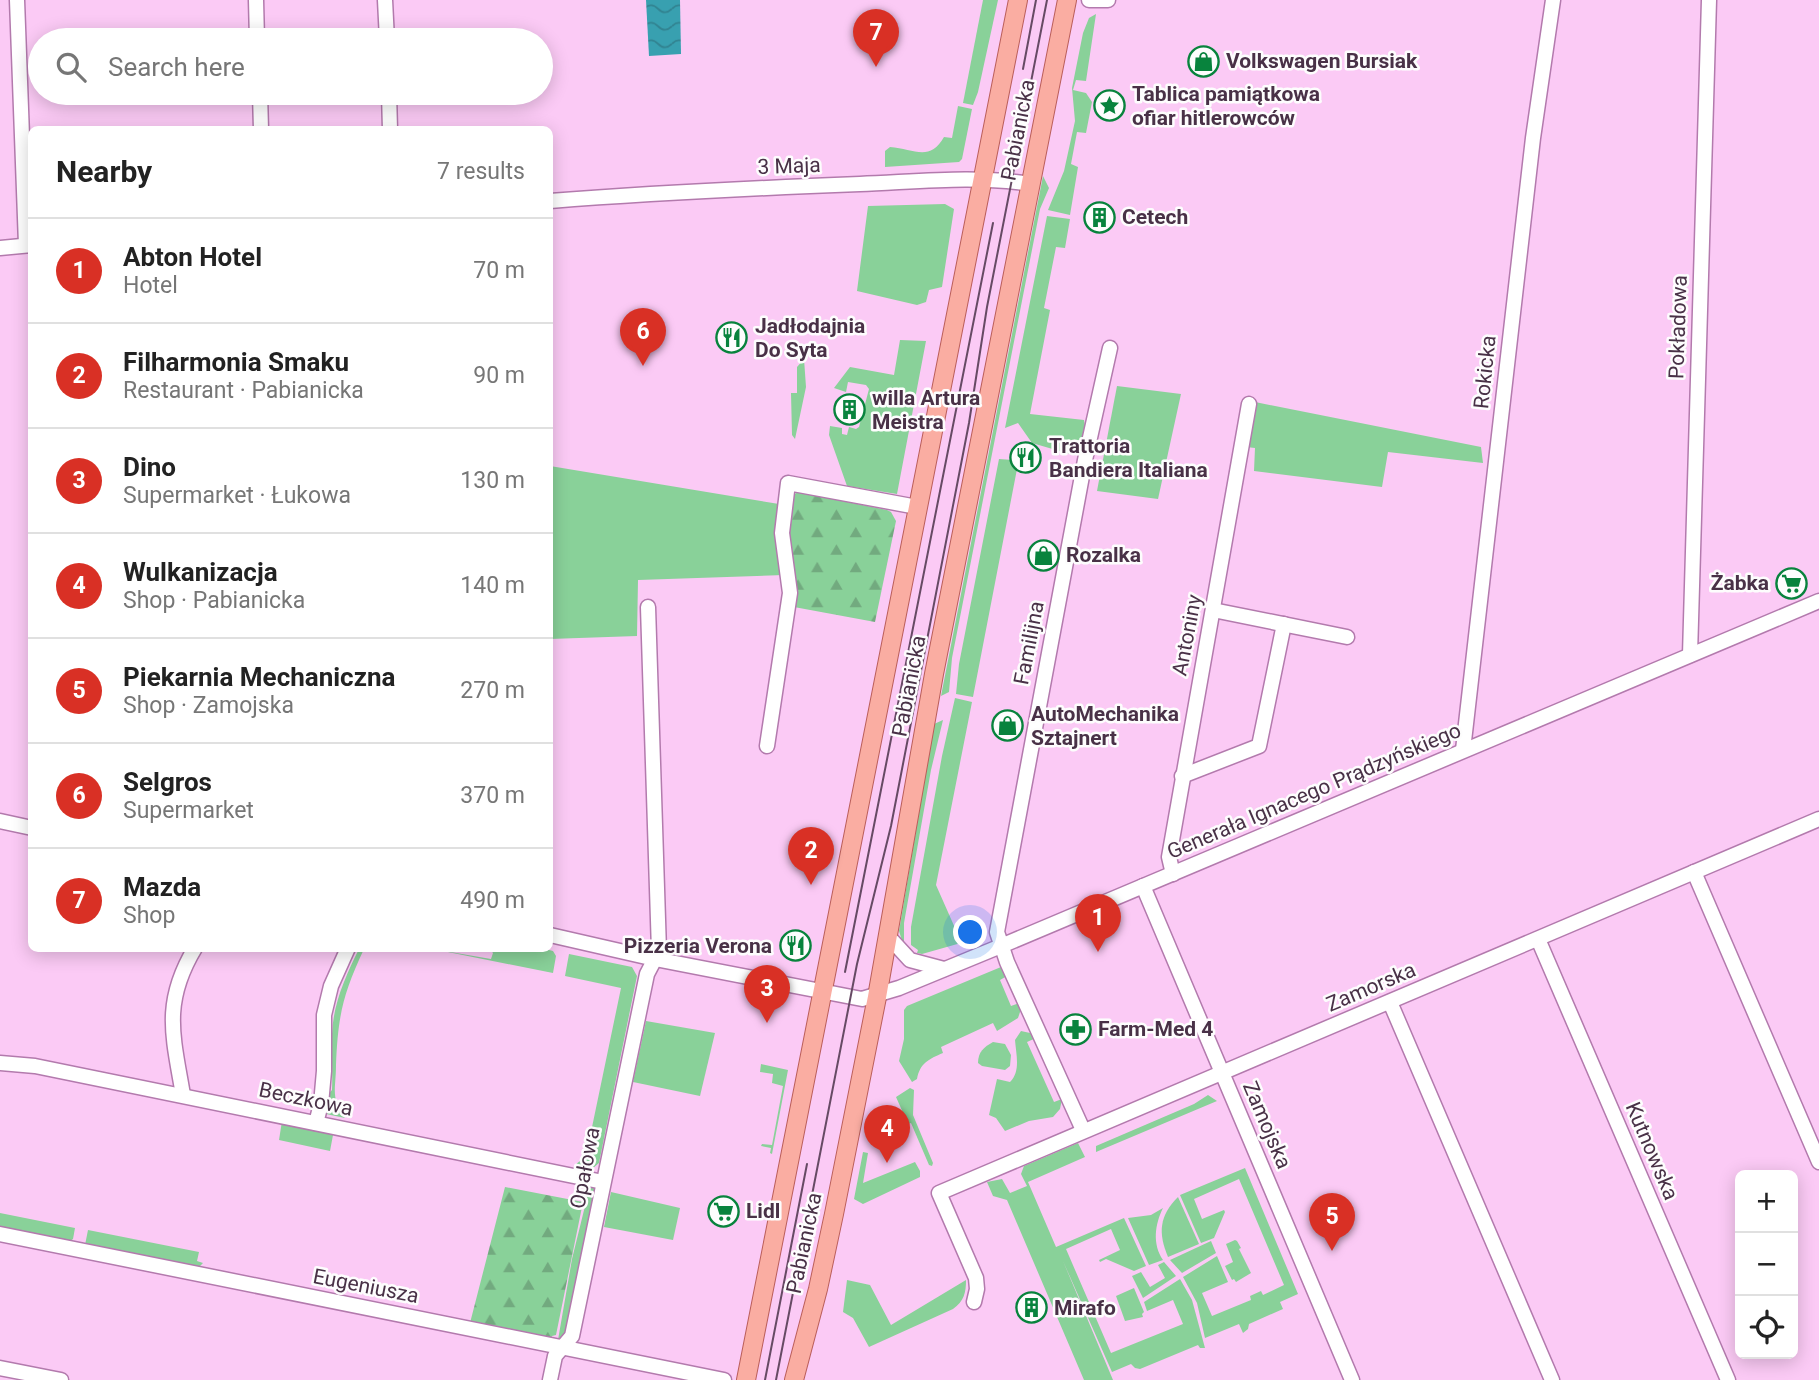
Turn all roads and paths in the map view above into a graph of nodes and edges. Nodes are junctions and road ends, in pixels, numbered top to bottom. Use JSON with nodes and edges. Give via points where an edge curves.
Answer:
{"nodes":[{"id":1,"x":17,"y":0,"type":"edge"},
{"id":2,"x":256,"y":0,"type":"edge"},
{"id":3,"x":385,"y":0,"type":"edge"},
{"id":4,"x":1018,"y":0,"type":"edge"},
{"id":5,"x":1067,"y":0,"type":"edge"},
{"id":6,"x":1089,"y":0,"type":"edge"},
{"id":7,"x":1108,"y":0,"type":"edge"},
{"id":8,"x":1553,"y":0,"type":"edge"},
{"id":9,"x":1709,"y":0,"type":"edge"},
{"id":10,"x":257,"y":28,"type":"edge"},
{"id":11,"x":386,"y":28,"type":"edge"},
{"id":12,"x":260,"y":105,"type":"edge"},
{"id":13,"x":389,"y":105,"type":"edge"},
{"id":14,"x":261,"y":126,"type":"edge"},
{"id":15,"x":390,"y":126,"type":"edge"},
{"id":16,"x":982,"y":181,"type":"junction"},
{"id":17,"x":1031,"y":184,"type":"junction"},
{"id":18,"x":553,"y":201,"type":"edge"},
{"id":19,"x":28,"y":225,"type":"edge"},
{"id":20,"x":28,"y":245,"type":"edge"},
{"id":21,"x":0,"y":248,"type":"edge"},
{"id":22,"x":1110,"y":348,"type":"dead end"},
{"id":23,"x":1249,"y":404,"type":"dead end"},
{"id":24,"x":917,"y":507,"type":"junction"},
{"id":25,"x":1819,"y":601,"type":"edge"},
{"id":26,"x":648,"y":607,"type":"dead end"},
{"id":27,"x":1213,"y":610,"type":"junction"},
{"id":28,"x":1283,"y":624,"type":"junction"},
{"id":29,"x":1347,"y":636,"type":"dead end"},
{"id":30,"x":1690,"y":655,"type":"junction"},
{"id":31,"x":767,"y":746,"type":"dead end"},
{"id":32,"x":1463,"y":750,"type":"junction"},
{"id":33,"x":1182,"y":776,"type":"junction"},
{"id":34,"x":1819,"y":819,"type":"edge"},
{"id":35,"x":0,"y":821,"type":"edge"},
{"id":36,"x":28,"y":827,"type":"edge"},
{"id":37,"x":1694,"y":872,"type":"junction"},
{"id":38,"x":1173,"y":874,"type":"junction"},
{"id":39,"x":1143,"y":886,"type":"junction"},
{"id":40,"x":887,"y":935,"type":"junction"},
{"id":41,"x":553,"y":936,"type":"edge"},
{"id":42,"x":1538,"y":939,"type":"junction"},
{"id":43,"x":1001,"y":946,"type":"junction"},
{"id":44,"x":193,"y":952,"type":"edge"},
{"id":45,"x":346,"y":952,"type":"edge"},
{"id":46,"x":655,"y":960,"type":"junction"},
{"id":47,"x":946,"y":969,"type":"junction"},
{"id":48,"x":822,"y":991,"type":"junction"},
{"id":49,"x":877,"y":997,"type":"junction"},
{"id":50,"x":1390,"y":1002,"type":"junction"},
{"id":51,"x":0,"y":1063,"type":"edge"},
{"id":52,"x":1222,"y":1072,"type":"junction"},
{"id":53,"x":183,"y":1095,"type":"junction"},
{"id":54,"x":316,"y":1123,"type":"junction"},
{"id":55,"x":1083,"y":1130,"type":"junction"},
{"id":56,"x":1819,"y":1162,"type":"edge"},
{"id":57,"x":603,"y":1182,"type":"junction"},
{"id":58,"x":0,"y":1234,"type":"edge"},
{"id":59,"x":974,"y":1302,"type":"dead end"},
{"id":60,"x":564,"y":1346,"type":"junction"},
{"id":61,"x":0,"y":1368,"type":"edge"},
{"id":62,"x":61,"y":1380,"type":"edge"},
{"id":63,"x":550,"y":1380,"type":"edge"},
{"id":64,"x":724,"y":1380,"type":"edge"},
{"id":65,"x":746,"y":1380,"type":"edge"},
{"id":66,"x":794,"y":1380,"type":"edge"},
{"id":67,"x":1352,"y":1380,"type":"edge"},
{"id":68,"x":1552,"y":1380,"type":"edge"},
{"id":69,"x":1728,"y":1380,"type":"edge"}],
"edges":[{"from":1,"to":19,"type":"street"},
{"from":2,"to":10,"type":"street"},
{"from":3,"to":11,"type":"street"},
{"from":4,"to":16,"type":"main road","name":"Pabianicka"},
{"from":5,"to":17,"type":"main road","name":"Pabianicka"},
{"from":6,"to":7,"type":"street"},
{"from":8,"to":32,"type":"street","name":"Rokicka"},
{"from":9,"to":30,"type":"street","name":"Pokładowa"},
{"from":12,"to":14,"type":"street"},
{"from":13,"to":15,"type":"street"},
{"from":16,"to":17,"type":"street","name":"3 Maja"},
{"from":16,"to":18,"type":"street","name":"3 Maja","via":[[718,189]]},
{"from":16,"to":24,"type":"main road","name":"Pabianicka"},
{"from":17,"to":40,"type":"main road","name":"Pabianicka"},
{"from":20,"to":21,"type":"street"},
{"from":22,"to":43,"type":"street","name":"Familijna","via":[[1007,873],[997,932]]},
{"from":23,"to":27,"type":"street","name":"Antoniny"},
{"from":24,"to":31,"type":"street","via":[[788,483],[782,540],[790,593]]},
{"from":24,"to":48,"type":"main road","name":"Pabianicka"},
{"from":25,"to":30,"type":"street","name":"Generała Ignacego Prądzyńskiego"},
{"from":26,"to":46,"type":"street","name":"Opałowa","via":[[659,945]]},
{"from":27,"to":28,"type":"street"},
{"from":27,"to":33,"type":"street","name":"Antoniny"},
{"from":28,"to":29,"type":"street"},
{"from":28,"to":33,"type":"street","via":[[1259,746]]},
{"from":30,"to":32,"type":"street","name":"Generała Ignacego Prądzyńskiego"},
{"from":32,"to":38,"type":"street","name":"Generała Ignacego Prądzyńskiego"},
{"from":33,"to":38,"type":"street","name":"Antoniny","via":[[1169,857]]},
{"from":34,"to":37,"type":"street","name":"Zamorska"},
{"from":35,"to":36,"type":"street"},
{"from":37,"to":42,"type":"street","name":"Zamorska"},
{"from":37,"to":56,"type":"street"},
{"from":38,"to":39,"type":"street","name":"Generała Ignacego Prądzyńskiego"},
{"from":39,"to":43,"type":"street","name":"Generała Ignacego Prądzyńskiego"},
{"from":39,"to":52,"type":"street","name":"Zamojska"},
{"from":40,"to":47,"type":"street","via":[[910,960]]},
{"from":40,"to":49,"type":"main road","name":"Pabianicka"},
{"from":41,"to":46,"type":"street","name":"Generała Ignacego Prądzyńskiego"},
{"from":42,"to":50,"type":"street","name":"Zamorska"},
{"from":42,"to":69,"type":"street","name":"Kutnowska"},
{"from":43,"to":47,"type":"street","name":"Generała Ignacego Prądzyńskiego"},
{"from":43,"to":55,"type":"street"},
{"from":44,"to":53,"type":"street","via":[[173,1003],[173,1037]]},
{"from":45,"to":54,"type":"street","via":[[324,1013],[324,1071]]},
{"from":46,"to":48,"type":"street","name":"Generała Ignacego Prądzyńskiego"},
{"from":46,"to":57,"type":"street","name":"Opałowa","via":[[647,974]]},
{"from":47,"to":49,"type":"street","name":"Generała Ignacego Prądzyńskiego"},
{"from":48,"to":49,"type":"street","name":"Generała Ignacego Prądzyńskiego","via":[[862,999]]},
{"from":48,"to":65,"type":"main road","name":"Pabianicka"},
{"from":49,"to":66,"type":"main road","name":"Pabianicka","via":[[829,1238]]},
{"from":50,"to":52,"type":"street","name":"Zamorska"},
{"from":50,"to":68,"type":"street"},
{"from":51,"to":53,"type":"street","name":"Beczkowa"},
{"from":52,"to":55,"type":"street","name":"Zamorska"},
{"from":52,"to":67,"type":"street","name":"Zamojska"},
{"from":53,"to":54,"type":"street","name":"Beczkowa"},
{"from":54,"to":57,"type":"street","name":"Beczkowa"},
{"from":55,"to":59,"type":"street","name":"Zamorska","via":[[939,1193],[976,1278]]},
{"from":57,"to":60,"type":"street","name":"Opałowa","via":[[572,1336]]},
{"from":58,"to":60,"type":"street","name":"Eugeniusza"},
{"from":60,"to":63,"type":"street","name":"Opałowa","via":[[555,1356]]},
{"from":60,"to":64,"type":"street","name":"Eugeniusza"},
{"from":61,"to":62,"type":"street"}]}
